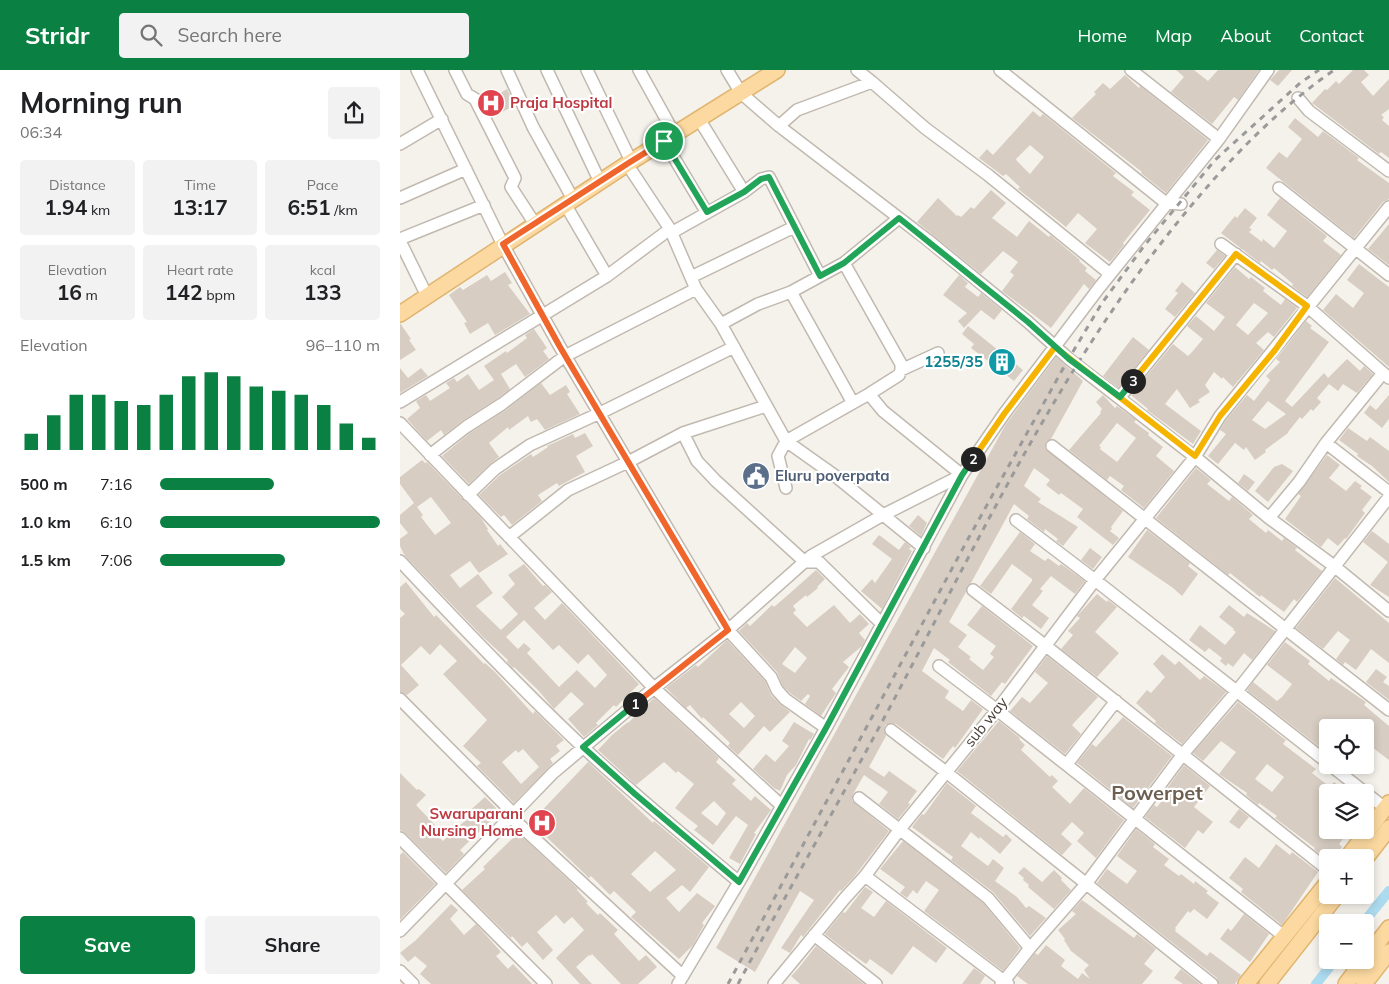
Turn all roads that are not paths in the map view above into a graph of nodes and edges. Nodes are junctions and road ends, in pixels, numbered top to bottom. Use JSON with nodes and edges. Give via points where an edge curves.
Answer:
{"nodes":[{"id":1,"x":417,"y":70,"type":"edge"},
{"id":2,"x":455,"y":70,"type":"edge"},
{"id":3,"x":508,"y":70,"type":"edge"},
{"id":4,"x":547,"y":70,"type":"edge"},
{"id":5,"x":587,"y":70,"type":"edge"},
{"id":6,"x":639,"y":70,"type":"edge"},
{"id":7,"x":728,"y":70,"type":"edge"},
{"id":8,"x":777,"y":70,"type":"edge"},
{"id":9,"x":857,"y":70,"type":"edge"},
{"id":10,"x":1000,"y":70,"type":"edge"},
{"id":11,"x":1131,"y":70,"type":"edge"},
{"id":12,"x":1266,"y":70,"type":"edge"},
{"id":13,"x":872,"y":82,"type":"junction"},
{"id":14,"x":741,"y":93,"type":"junction"},
{"id":15,"x":1298,"y":98,"type":"dead end"},
{"id":16,"x":699,"y":119,"type":"junction"},
{"id":17,"x":442,"y":120,"type":"junction"},
{"id":18,"x":780,"y":126,"type":"junction"},
{"id":19,"x":670,"y":138,"type":"junction"},
{"id":20,"x":1219,"y":139,"type":"junction"},
{"id":21,"x":400,"y":144,"type":"edge"},
{"id":22,"x":629,"y":162,"type":"junction"},
{"id":23,"x":466,"y":169,"type":"junction"},
{"id":24,"x":1389,"y":171,"type":"edge"},
{"id":25,"x":600,"y":182,"type":"junction"},
{"id":26,"x":1279,"y":188,"type":"dead end"},
{"id":27,"x":744,"y":192,"type":"junction"},
{"id":28,"x":400,"y":198,"type":"edge"},
{"id":29,"x":569,"y":201,"type":"junction"},
{"id":30,"x":1166,"y":202,"type":"junction"},
{"id":31,"x":1181,"y":204,"type":"dead end"},
{"id":32,"x":484,"y":205,"type":"junction"},
{"id":33,"x":1389,"y":207,"type":"edge"},
{"id":34,"x":707,"y":212,"type":"junction"},
{"id":35,"x":899,"y":218,"type":"junction"},
{"id":36,"x":535,"y":224,"type":"junction"},
{"id":37,"x":794,"y":227,"type":"junction"},
{"id":38,"x":671,"y":231,"type":"junction"},
{"id":39,"x":400,"y":240,"type":"edge"},
{"id":40,"x":503,"y":244,"type":"junction"},
{"id":41,"x":1221,"y":244,"type":"dead end"},
{"id":42,"x":1356,"y":249,"type":"junction"},
{"id":43,"x":1236,"y":254,"type":"junction"},
{"id":44,"x":844,"y":263,"type":"junction"},
{"id":45,"x":1110,"y":274,"type":"junction"},
{"id":46,"x":1389,"y":275,"type":"edge"},
{"id":47,"x":607,"y":276,"type":"junction"},
{"id":48,"x":820,"y":276,"type":"junction"},
{"id":49,"x":691,"y":277,"type":"junction"},
{"id":50,"x":696,"y":289,"type":"junction"},
{"id":51,"x":791,"y":292,"type":"junction"},
{"id":52,"x":427,"y":296,"type":"junction"},
{"id":53,"x":1307,"y":306,"type":"junction"},
{"id":54,"x":400,"y":314,"type":"edge"},
{"id":55,"x":542,"y":315,"type":"junction"},
{"id":56,"x":721,"y":324,"type":"junction"},
{"id":57,"x":1055,"y":347,"type":"junction"},
{"id":58,"x":734,"y":348,"type":"junction"},
{"id":59,"x":938,"y":353,"type":"dead end"},
{"id":60,"x":565,"y":356,"type":"junction"},
{"id":61,"x":901,"y":370,"type":"junction"},
{"id":62,"x":1386,"y":375,"type":"edge"},
{"id":63,"x":869,"y":394,"type":"junction"},
{"id":64,"x":1120,"y":397,"type":"junction"},
{"id":65,"x":400,"y":402,"type":"edge"},
{"id":66,"x":853,"y":403,"type":"junction"},
{"id":67,"x":766,"y":406,"type":"junction"},
{"id":68,"x":600,"y":413,"type":"junction"},
{"id":69,"x":400,"y":423,"type":"edge"},
{"id":70,"x":683,"y":433,"type":"junction"},
{"id":71,"x":786,"y":441,"type":"junction"},
{"id":72,"x":1326,"y":443,"type":"junction"},
{"id":73,"x":1052,"y":446,"type":"dead end"},
{"id":74,"x":430,"y":455,"type":"junction"},
{"id":75,"x":1195,"y":456,"type":"junction"},
{"id":76,"x":628,"y":462,"type":"junction"},
{"id":77,"x":962,"y":475,"type":"junction"},
{"id":78,"x":786,"y":488,"type":"dead end"},
{"id":79,"x":1389,"y":492,"type":"edge"},
{"id":80,"x":468,"y":495,"type":"junction"},
{"id":81,"x":1389,"y":497,"type":"edge"},
{"id":82,"x":883,"y":515,"type":"junction"},
{"id":83,"x":1269,"y":518,"type":"junction"},
{"id":84,"x":1146,"y":519,"type":"junction"},
{"id":85,"x":1016,"y":520,"type":"dead end"},
{"id":86,"x":509,"y":537,"type":"junction"},
{"id":87,"x":924,"y":548,"type":"junction"},
{"id":88,"x":400,"y":561,"type":"edge"},
{"id":89,"x":804,"y":562,"type":"junction"},
{"id":90,"x":1334,"y":566,"type":"junction"},
{"id":91,"x":1096,"y":580,"type":"junction"},
{"id":92,"x":973,"y":590,"type":"dead end"},
{"id":93,"x":1389,"y":611,"type":"edge"},
{"id":94,"x":882,"y":624,"type":"junction"},
{"id":95,"x":1285,"y":628,"type":"junction"},
{"id":96,"x":728,"y":630,"type":"junction"},
{"id":97,"x":1046,"y":646,"type":"junction"},
{"id":98,"x":939,"y":666,"type":"dead end"},
{"id":99,"x":654,"y":688,"type":"junction"},
{"id":100,"x":1236,"y":691,"type":"junction"},
{"id":101,"x":400,"y":699,"type":"edge"},
{"id":102,"x":1116,"y":701,"type":"junction"},
{"id":103,"x":997,"y":710,"type":"junction"},
{"id":104,"x":1389,"y":710,"type":"edge"},
{"id":105,"x":826,"y":728,"type":"junction"},
{"id":106,"x":891,"y":730,"type":"dead end"},
{"id":107,"x":583,"y":747,"type":"junction"},
{"id":108,"x":1182,"y":754,"type":"junction"},
{"id":109,"x":1319,"y":756,"type":"edge"},
{"id":110,"x":1067,"y":764,"type":"junction"},
{"id":111,"x":946,"y":772,"type":"junction"},
{"id":112,"x":1343,"y":774,"type":"edge"},
{"id":113,"x":859,"y":798,"type":"dead end"},
{"id":114,"x":782,"y":806,"type":"junction"},
{"id":115,"x":1387,"y":806,"type":"edge"},
{"id":116,"x":511,"y":815,"type":"junction"},
{"id":117,"x":1134,"y":818,"type":"junction"},
{"id":118,"x":1389,"y":828,"type":"edge"},
{"id":119,"x":900,"y":829,"type":"junction"},
{"id":120,"x":400,"y":838,"type":"edge"},
{"id":121,"x":1354,"y":849,"type":"edge"},
{"id":122,"x":1373,"y":849,"type":"edge"},
{"id":123,"x":1319,"y":863,"type":"edge"},
{"id":124,"x":865,"y":876,"type":"junction"},
{"id":125,"x":739,"y":882,"type":"junction"},
{"id":126,"x":445,"y":884,"type":"junction"},
{"id":127,"x":1086,"y":884,"type":"junction"},
{"id":128,"x":1319,"y":893,"type":"edge"},
{"id":129,"x":1330,"y":904,"type":"edge"},
{"id":130,"x":1389,"y":928,"type":"edge"},
{"id":131,"x":400,"y":931,"type":"edge"},
{"id":132,"x":814,"y":935,"type":"junction"},
{"id":133,"x":1284,"y":937,"type":"junction"},
{"id":134,"x":1030,"y":948,"type":"junction"},
{"id":135,"x":1374,"y":948,"type":"edge"},
{"id":136,"x":1389,"y":952,"type":"edge"},
{"id":137,"x":1358,"y":969,"type":"edge"},
{"id":138,"x":400,"y":971,"type":"edge"},
{"id":139,"x":680,"y":980,"type":"edge"},
{"id":140,"x":1004,"y":983,"type":"edge"},
{"id":141,"x":413,"y":984,"type":"edge"},
{"id":142,"x":546,"y":984,"type":"edge"},
{"id":143,"x":774,"y":984,"type":"edge"},
{"id":144,"x":876,"y":984,"type":"edge"},
{"id":145,"x":1212,"y":984,"type":"edge"},
{"id":146,"x":1246,"y":984,"type":"edge"},
{"id":147,"x":1267,"y":984,"type":"edge"},
{"id":148,"x":1346,"y":984,"type":"edge"},
{"id":149,"x":1364,"y":984,"type":"edge"}],
"edges":[{"from":1,"to":17,"type":"street"},
{"from":2,"to":36,"type":"street","via":[[467,94],[475,99],[515,178],[511,188]]},
{"from":3,"to":29,"type":"street"},
{"from":4,"to":25,"type":"street"},
{"from":5,"to":22,"type":"street"},
{"from":6,"to":19,"type":"street"},
{"from":7,"to":14,"type":"street"},
{"from":8,"to":14,"type":"main road"},
{"from":9,"to":13,"type":"street"},
{"from":10,"to":30,"type":"street"},
{"from":11,"to":20,"type":"street"},
{"from":12,"to":20,"type":"street"},
{"from":13,"to":18,"type":"street","via":[[797,110]]},
{"from":13,"to":45,"type":"street","via":[[925,128]]},
{"from":14,"to":16,"type":"main road"},
{"from":14,"to":18,"type":"street"},
{"from":15,"to":24,"type":"street","via":[[1309,111]]},
{"from":16,"to":19,"type":"main road"},
{"from":16,"to":27,"type":"street"},
{"from":17,"to":21,"type":"street"},
{"from":17,"to":23,"type":"street"},
{"from":18,"to":35,"type":"street"},
{"from":19,"to":22,"type":"main road"},
{"from":19,"to":34,"type":"street"},
{"from":20,"to":30,"type":"street"},
{"from":22,"to":25,"type":"main road"},
{"from":22,"to":38,"type":"street"},
{"from":23,"to":28,"type":"street"},
{"from":23,"to":32,"type":"street"},
{"from":25,"to":29,"type":"main road"},
{"from":26,"to":42,"type":"street"},
{"from":27,"to":34,"type":"street"},
{"from":27,"to":37,"type":"street","via":[[769,177]]},
{"from":29,"to":36,"type":"main road"},
{"from":29,"to":47,"type":"street"},
{"from":30,"to":31,"type":"street"},
{"from":30,"to":45,"type":"street"},
{"from":32,"to":39,"type":"street"},
{"from":32,"to":40,"type":"street"},
{"from":33,"to":42,"type":"street","name":"sub way"},
{"from":34,"to":38,"type":"street"},
{"from":35,"to":44,"type":"street"},
{"from":35,"to":57,"type":"street"},
{"from":36,"to":40,"type":"main road"},
{"from":37,"to":48,"type":"street"},
{"from":37,"to":49,"type":"street"},
{"from":38,"to":47,"type":"street"},
{"from":38,"to":49,"type":"street"},
{"from":39,"to":52,"type":"street"},
{"from":40,"to":52,"type":"main road"},
{"from":40,"to":55,"type":"street"},
{"from":41,"to":43,"type":"street"},
{"from":42,"to":46,"type":"street"},
{"from":42,"to":53,"type":"street","name":"sub way"},
{"from":43,"to":53,"type":"street"},
{"from":43,"to":64,"type":"street"},
{"from":44,"to":48,"type":"street"},
{"from":44,"to":61,"type":"street","via":[[901,364]]},
{"from":45,"to":57,"type":"street"},
{"from":47,"to":55,"type":"street"},
{"from":48,"to":51,"type":"street"},
{"from":49,"to":50,"type":"street"},
{"from":50,"to":56,"type":"street"},
{"from":50,"to":60,"type":"street"},
{"from":51,"to":56,"type":"street","via":[[758,304]]},
{"from":51,"to":66,"type":"street"},
{"from":52,"to":54,"type":"main road"},
{"from":53,"to":62,"type":"street"},
{"from":53,"to":75,"type":"street","name":"sub way","via":[[1220,416]]},
{"from":55,"to":60,"type":"street"},
{"from":55,"to":65,"type":"street"},
{"from":56,"to":58,"type":"street"},
{"from":57,"to":64,"type":"street"},
{"from":57,"to":77,"type":"street"},
{"from":58,"to":67,"type":"street"},
{"from":58,"to":68,"type":"street"},
{"from":59,"to":61,"type":"street"},
{"from":60,"to":68,"type":"street"},
{"from":60,"to":74,"type":"street"},
{"from":61,"to":63,"type":"street"},
{"from":62,"to":72,"type":"street"},
{"from":63,"to":66,"type":"street"},
{"from":63,"to":77,"type":"street","via":[[883,411]]},
{"from":64,"to":75,"type":"street"},
{"from":66,"to":71,"type":"street"},
{"from":67,"to":70,"type":"street"},
{"from":67,"to":71,"type":"street"},
{"from":68,"to":76,"type":"street"},
{"from":68,"to":80,"type":"street","via":[[530,445],[496,468]]},
{"from":69,"to":74,"type":"street"},
{"from":70,"to":76,"type":"street"},
{"from":70,"to":89,"type":"street","via":[[697,461]]},
{"from":71,"to":78,"type":"street","via":[[778,456]]},
{"from":71,"to":82,"type":"street"},
{"from":72,"to":79,"type":"street"},
{"from":72,"to":83,"type":"street"},
{"from":73,"to":84,"type":"street"},
{"from":74,"to":80,"type":"street"},
{"from":75,"to":83,"type":"street"},
{"from":75,"to":84,"type":"street","name":"sub way"},
{"from":76,"to":86,"type":"street","via":[[568,490]]},
{"from":76,"to":96,"type":"street"},
{"from":77,"to":82,"type":"street"},
{"from":77,"to":87,"type":"street"},
{"from":80,"to":86,"type":"street"},
{"from":81,"to":90,"type":"street"},
{"from":82,"to":87,"type":"street"},
{"from":82,"to":89,"type":"street"},
{"from":83,"to":90,"type":"street"},
{"from":84,"to":91,"type":"street","name":"sub way"},
{"from":84,"to":95,"type":"street"},
{"from":85,"to":91,"type":"street"},
{"from":86,"to":99,"type":"street"},
{"from":87,"to":94,"type":"street"},
{"from":88,"to":107,"type":"street"},
{"from":89,"to":94,"type":"street","via":[[819,562]]},
{"from":89,"to":96,"type":"street"},
{"from":90,"to":93,"type":"street"},
{"from":90,"to":95,"type":"street"},
{"from":91,"to":97,"type":"street","name":"sub way"},
{"from":91,"to":100,"type":"street"},
{"from":92,"to":97,"type":"street"},
{"from":94,"to":105,"type":"street"},
{"from":95,"to":100,"type":"street"},
{"from":95,"to":104,"type":"street"},
{"from":96,"to":99,"type":"street"},
{"from":96,"to":105,"type":"street","via":[[771,677],[785,699]]},
{"from":97,"to":102,"type":"street"},
{"from":97,"to":103,"type":"street","name":"sub way"},
{"from":98,"to":103,"type":"street"},
{"from":99,"to":107,"type":"street"},
{"from":99,"to":114,"type":"street"},
{"from":100,"to":108,"type":"street"},
{"from":100,"to":109,"type":"street"},
{"from":101,"to":116,"type":"street"},
{"from":102,"to":108,"type":"street"},
{"from":102,"to":110,"type":"street"},
{"from":103,"to":110,"type":"street"},
{"from":103,"to":111,"type":"street","name":"sub way"},
{"from":105,"to":114,"type":"street"},
{"from":106,"to":111,"type":"street"},
{"from":107,"to":116,"type":"street"},
{"from":107,"to":125,"type":"street"},
{"from":108,"to":117,"type":"street"},
{"from":108,"to":123,"type":"street"},
{"from":110,"to":117,"type":"street"},
{"from":111,"to":119,"type":"street","name":"sub way"},
{"from":111,"to":127,"type":"street"},
{"from":112,"to":115,"type":"street"},
{"from":113,"to":119,"type":"street"},
{"from":114,"to":125,"type":"street"},
{"from":115,"to":121,"type":"main road"},
{"from":116,"to":126,"type":"street"},
{"from":116,"to":139,"type":"street"},
{"from":117,"to":127,"type":"street"},
{"from":117,"to":133,"type":"street"},
{"from":118,"to":122,"type":"main road"},
{"from":119,"to":124,"type":"street","name":"sub way"},
{"from":119,"to":134,"type":"street","via":[[988,898]]},
{"from":120,"to":126,"type":"street"},
{"from":124,"to":132,"type":"street","name":"sub way"},
{"from":124,"to":140,"type":"street"},
{"from":125,"to":139,"type":"street"},
{"from":126,"to":131,"type":"street"},
{"from":126,"to":142,"type":"street"},
{"from":127,"to":134,"type":"street"},
{"from":127,"to":145,"type":"street"},
{"from":128,"to":133,"type":"main road"},
{"from":129,"to":147,"type":"main road"},
{"from":130,"to":135,"type":"main road"},
{"from":132,"to":143,"type":"street","name":"sub way"},
{"from":132,"to":144,"type":"street"},
{"from":133,"to":146,"type":"main road"},
{"from":134,"to":140,"type":"street"},
{"from":136,"to":149,"type":"main road"},
{"from":137,"to":148,"type":"main road"},
{"from":138,"to":141,"type":"street"}]}
